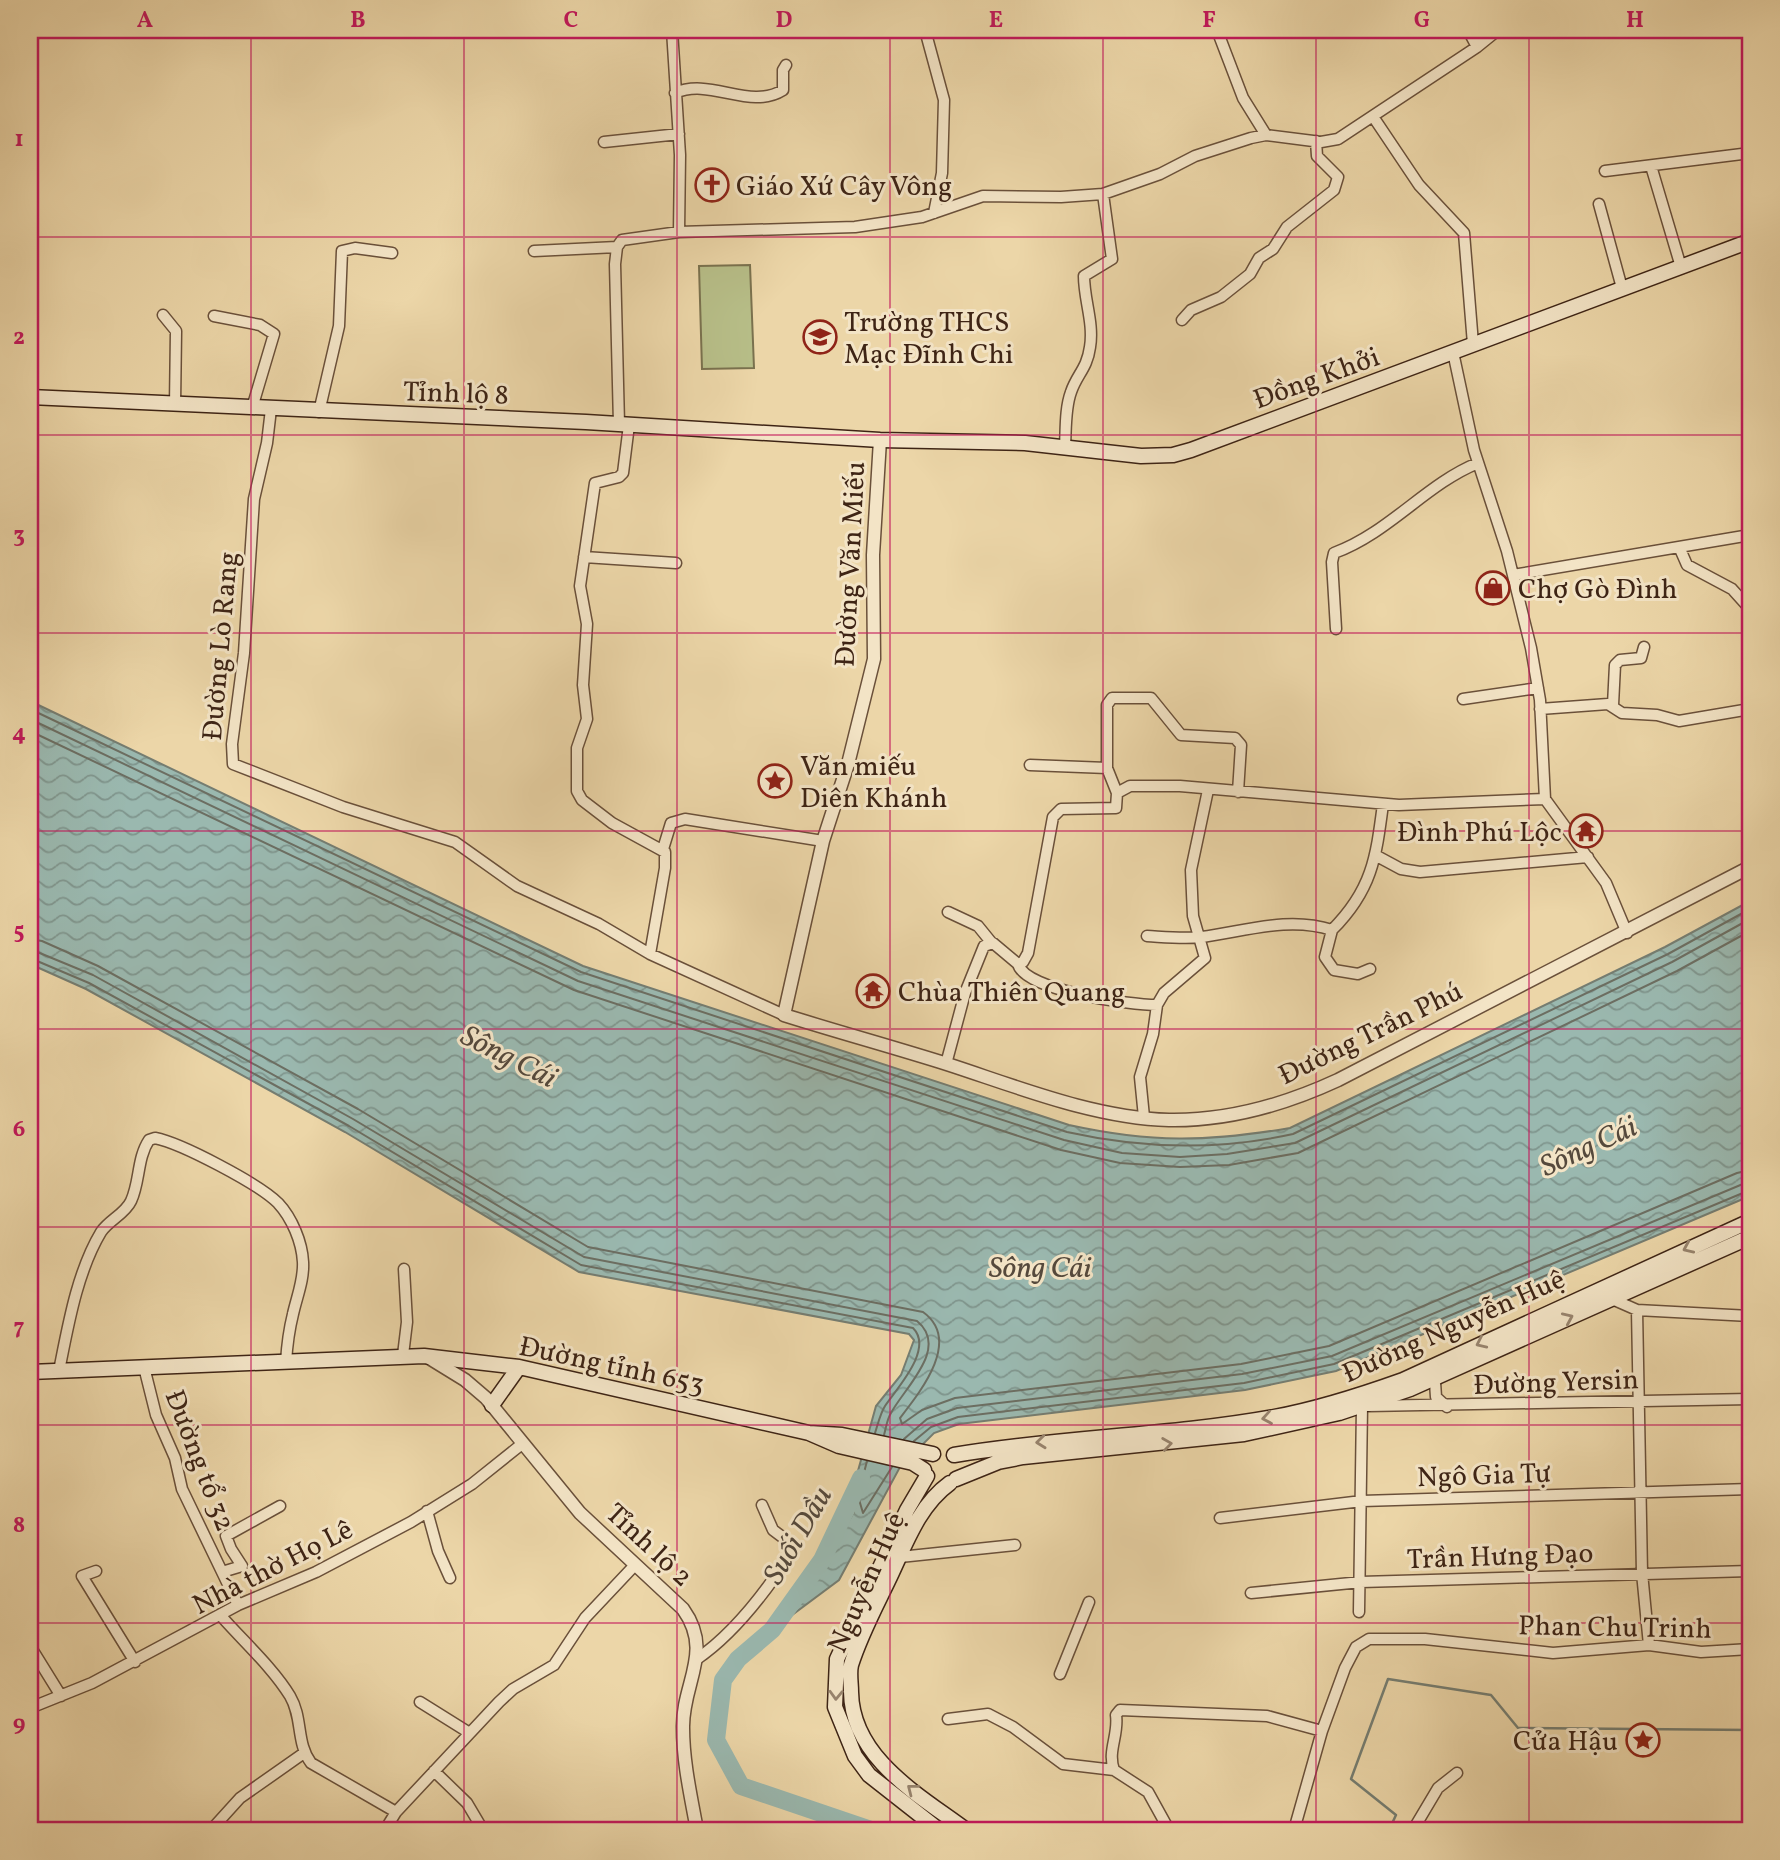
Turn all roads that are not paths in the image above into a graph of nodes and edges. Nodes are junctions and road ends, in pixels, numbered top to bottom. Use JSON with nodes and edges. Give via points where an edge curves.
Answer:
{"nodes":[{"id":1,"x":672,"y":30,"type":"edge"},
{"id":2,"x":925,"y":30,"type":"edge"},
{"id":3,"x":1217,"y":30,"type":"edge"},
{"id":4,"x":1468,"y":30,"type":"edge"},
{"id":5,"x":1498,"y":30,"type":"edge"},
{"id":6,"x":1477,"y":47,"type":"junction"},
{"id":7,"x":786,"y":65,"type":"dead end"},
{"id":8,"x":675,"y":93,"type":"junction"},
{"id":9,"x":1374,"y":118,"type":"junction"},
{"id":10,"x":679,"y":134,"type":"junction"},
{"id":11,"x":1266,"y":135,"type":"junction"},
{"id":12,"x":1316,"y":141,"type":"junction"},
{"id":13,"x":604,"y":142,"type":"dead end"},
{"id":14,"x":1750,"y":153,"type":"edge"},
{"id":15,"x":1651,"y":166,"type":"junction"},
{"id":16,"x":1605,"y":171,"type":"dead end"},
{"id":17,"x":1103,"y":194,"type":"junction"},
{"id":18,"x":1599,"y":204,"type":"dead end"},
{"id":19,"x":934,"y":213,"type":"junction"},
{"id":20,"x":679,"y":232,"type":"junction"},
{"id":21,"x":1750,"y":241,"type":"edge"},
{"id":22,"x":617,"y":247,"type":"junction"},
{"id":23,"x":534,"y":251,"type":"dead end"},
{"id":24,"x":392,"y":253,"type":"dead end"},
{"id":25,"x":1681,"y":267,"type":"junction"},
{"id":26,"x":1622,"y":288,"type":"junction"},
{"id":27,"x":163,"y":315,"type":"dead end"},
{"id":28,"x":214,"y":316,"type":"dead end"},
{"id":29,"x":1182,"y":320,"type":"dead end"},
{"id":30,"x":1472,"y":344,"type":"junction"},
{"id":31,"x":1454,"y":352,"type":"junction"},
{"id":32,"x":30,"y":397,"type":"edge"},
{"id":33,"x":175,"y":405,"type":"junction"},
{"id":34,"x":252,"y":408,"type":"junction"},
{"id":35,"x":271,"y":409,"type":"junction"},
{"id":36,"x":319,"y":412,"type":"junction"},
{"id":37,"x":624,"y":425,"type":"junction"},
{"id":38,"x":880,"y":440,"type":"junction"},
{"id":39,"x":1065,"y":446,"type":"junction"},
{"id":40,"x":1478,"y":463,"type":"junction"},
{"id":41,"x":1750,"y":535,"type":"edge"},
{"id":42,"x":1680,"y":549,"type":"junction"},
{"id":43,"x":584,"y":557,"type":"junction"},
{"id":44,"x":676,"y":564,"type":"dead end"},
{"id":45,"x":1513,"y":575,"type":"junction"},
{"id":46,"x":1750,"y":609,"type":"edge"},
{"id":47,"x":1336,"y":629,"type":"dead end"},
{"id":48,"x":1644,"y":647,"type":"dead end"},
{"id":49,"x":1538,"y":688,"type":"junction"},
{"id":50,"x":1463,"y":699,"type":"dead end"},
{"id":51,"x":1613,"y":705,"type":"junction"},
{"id":52,"x":1540,"y":709,"type":"junction"},
{"id":53,"x":1750,"y":709,"type":"edge"},
{"id":54,"x":1030,"y":765,"type":"dead end"},
{"id":55,"x":1107,"y":768,"type":"junction"},
{"id":56,"x":1208,"y":790,"type":"junction"},
{"id":57,"x":1238,"y":792,"type":"junction"},
{"id":58,"x":1118,"y":793,"type":"junction"},
{"id":59,"x":1545,"y":799,"type":"junction"},
{"id":60,"x":1382,"y":804,"type":"junction"},
{"id":61,"x":823,"y":841,"type":"junction"},
{"id":62,"x":663,"y":849,"type":"junction"},
{"id":63,"x":1375,"y":855,"type":"junction"},
{"id":64,"x":1588,"y":857,"type":"junction"},
{"id":65,"x":1750,"y":867,"type":"edge"},
{"id":66,"x":948,"y":912,"type":"dead end"},
{"id":67,"x":1332,"y":930,"type":"junction"},
{"id":68,"x":1627,"y":933,"type":"junction"},
{"id":69,"x":1147,"y":936,"type":"dead end"},
{"id":70,"x":1199,"y":937,"type":"junction"},
{"id":71,"x":990,"y":942,"type":"junction"},
{"id":72,"x":650,"y":954,"type":"junction"},
{"id":73,"x":1018,"y":964,"type":"junction"},
{"id":74,"x":1370,"y":969,"type":"dead end"},
{"id":75,"x":1157,"y":1005,"type":"junction"},
{"id":76,"x":784,"y":1015,"type":"junction"},
{"id":77,"x":946,"y":1064,"type":"junction"},
{"id":78,"x":1144,"y":1116,"type":"junction"},
{"id":79,"x":1750,"y":1221,"type":"edge"},
{"id":80,"x":1750,"y":1237,"type":"edge"},
{"id":81,"x":404,"y":1269,"type":"dead end"},
{"id":82,"x":1602,"y":1286,"type":"junction"},
{"id":83,"x":1612,"y":1299,"type":"junction"},
{"id":84,"x":1637,"y":1310,"type":"junction"},
{"id":85,"x":1750,"y":1316,"type":"edge"},
{"id":86,"x":402,"y":1355,"type":"junction"},
{"id":87,"x":424,"y":1356,"type":"junction"},
{"id":88,"x":286,"y":1362,"type":"junction"},
{"id":89,"x":144,"y":1367,"type":"junction"},
{"id":90,"x":519,"y":1367,"type":"junction"},
{"id":91,"x":60,"y":1371,"type":"junction"},
{"id":92,"x":30,"y":1372,"type":"edge"},
{"id":93,"x":1439,"y":1376,"type":"junction"},
{"id":94,"x":1750,"y":1399,"type":"edge"},
{"id":95,"x":1360,"y":1401,"type":"junction"},
{"id":96,"x":1637,"y":1401,"type":"junction"},
{"id":97,"x":492,"y":1405,"type":"junction"},
{"id":98,"x":1447,"y":1407,"type":"junction"},
{"id":99,"x":1134,"y":1441,"type":"junction"},
{"id":100,"x":523,"y":1444,"type":"junction"},
{"id":101,"x":933,"y":1454,"type":"junction"},
{"id":102,"x":908,"y":1455,"type":"junction"},
{"id":103,"x":954,"y":1455,"type":"junction"},
{"id":104,"x":926,"y":1473,"type":"junction"},
{"id":105,"x":953,"y":1481,"type":"junction"},
{"id":106,"x":1750,"y":1489,"type":"edge"},
{"id":107,"x":1642,"y":1493,"type":"junction"},
{"id":108,"x":1362,"y":1501,"type":"junction"},
{"id":109,"x":762,"y":1505,"type":"dead end"},
{"id":110,"x":280,"y":1506,"type":"dead end"},
{"id":111,"x":427,"y":1511,"type":"junction"},
{"id":112,"x":1220,"y":1518,"type":"dead end"},
{"id":113,"x":1015,"y":1545,"type":"dead end"},
{"id":114,"x":900,"y":1556,"type":"junction"},
{"id":115,"x":634,"y":1566,"type":"junction"},
{"id":116,"x":96,"y":1571,"type":"dead end"},
{"id":117,"x":1750,"y":1571,"type":"edge"},
{"id":118,"x":222,"y":1572,"type":"junction"},
{"id":119,"x":1642,"y":1573,"type":"junction"},
{"id":120,"x":450,"y":1578,"type":"dead end"},
{"id":121,"x":1361,"y":1582,"type":"junction"},
{"id":122,"x":1251,"y":1593,"type":"dead end"},
{"id":123,"x":1089,"y":1602,"type":"dead end"},
{"id":124,"x":238,"y":1605,"type":"junction"},
{"id":125,"x":868,"y":1606,"type":"junction"},
{"id":126,"x":1359,"y":1612,"type":"dead end"},
{"id":127,"x":222,"y":1617,"type":"junction"},
{"id":128,"x":1649,"y":1645,"type":"junction"},
{"id":129,"x":30,"y":1646,"type":"edge"},
{"id":130,"x":1750,"y":1649,"type":"edge"},
{"id":131,"x":697,"y":1659,"type":"junction"},
{"id":132,"x":135,"y":1662,"type":"junction"},
{"id":133,"x":1060,"y":1674,"type":"dead end"},
{"id":134,"x":61,"y":1696,"type":"junction"},
{"id":135,"x":420,"y":1702,"type":"dead end"},
{"id":136,"x":30,"y":1708,"type":"edge"},
{"id":137,"x":948,"y":1718,"type":"dead end"},
{"id":138,"x":1322,"y":1731,"type":"junction"},
{"id":139,"x":468,"y":1732,"type":"junction"},
{"id":140,"x":304,"y":1753,"type":"junction"},
{"id":141,"x":1114,"y":1770,"type":"junction"},
{"id":142,"x":434,"y":1771,"type":"junction"},
{"id":143,"x":1457,"y":1773,"type":"dead end"},
{"id":144,"x":396,"y":1812,"type":"junction"},
{"id":145,"x":211,"y":1830,"type":"edge"},
{"id":146,"x":385,"y":1830,"type":"edge"},
{"id":147,"x":483,"y":1830,"type":"edge"},
{"id":148,"x":697,"y":1830,"type":"edge"},
{"id":149,"x":939,"y":1830,"type":"edge"},
{"id":150,"x":966,"y":1830,"type":"edge"},
{"id":151,"x":1169,"y":1830,"type":"edge"},
{"id":152,"x":1294,"y":1830,"type":"edge"},
{"id":153,"x":1413,"y":1830,"type":"edge"}],
"edges":[{"from":1,"to":8,"type":"street"},
{"from":2,"to":19,"type":"street","via":[[944,100],[942,163]]},
{"from":3,"to":11,"type":"street","via":[[1243,98]]},
{"from":4,"to":6,"type":"street"},
{"from":5,"to":6,"type":"street"},
{"from":6,"to":9,"type":"street"},
{"from":7,"to":8,"type":"street","via":[[783,90],[774,96],[701,88]]},
{"from":8,"to":10,"type":"street"},
{"from":9,"to":12,"type":"street","via":[[1338,139]]},
{"from":9,"to":30,"type":"street","via":[[1419,185],[1464,233]]},
{"from":10,"to":13,"type":"street"},
{"from":10,"to":20,"type":"street"},
{"from":11,"to":12,"type":"street"},
{"from":11,"to":17,"type":"street","via":[[1212,149],[1144,181]]},
{"from":12,"to":29,"type":"street","via":[[1317,156],[1338,177],[1334,190],[1287,227],[1273,249],[1222,298],[1191,310]]},
{"from":14,"to":15,"type":"street"},
{"from":15,"to":16,"type":"street"},
{"from":15,"to":25,"type":"street"},
{"from":17,"to":19,"type":"street","via":[[983,196]]},
{"from":17,"to":39,"type":"street","via":[[1112,259],[1084,276],[1090,348],[1084,372],[1069,397]]},
{"from":18,"to":26,"type":"street"},
{"from":19,"to":20,"type":"street","via":[[855,227]]},
{"from":20,"to":22,"type":"street","via":[[626,239]]},
{"from":21,"to":25,"type":"main road","name":"Đồng Khởi"},
{"from":22,"to":23,"type":"street"},
{"from":22,"to":37,"type":"street"},
{"from":24,"to":36,"type":"street","via":[[355,248],[342,251],[340,326]]},
{"from":25,"to":26,"type":"main road","name":"Đồng Khởi"},
{"from":26,"to":30,"type":"main road","name":"Đồng Khởi"},
{"from":27,"to":33,"type":"street","via":[[176,331]]},
{"from":28,"to":34,"type":"street","via":[[260,325],[274,334]]},
{"from":30,"to":31,"type":"main road","name":"Đồng Khởi"},
{"from":31,"to":39,"type":"main road","name":"Đồng Khởi","via":[[1173,455],[1120,455]]},
{"from":31,"to":40,"type":"street"},
{"from":32,"to":33,"type":"main road","name":"Tỉnh lộ 8"},
{"from":33,"to":34,"type":"main road","name":"Tỉnh lộ 8"},
{"from":34,"to":35,"type":"main road","name":"Tỉnh lộ 8"},
{"from":35,"to":36,"type":"main road","name":"Tỉnh lộ 8"},
{"from":35,"to":72,"type":"street","name":"Đường Lò Rang","via":[[254,499],[233,764],[343,807],[440,836],[468,849],[517,886]]},
{"from":36,"to":37,"type":"main road","name":"Tỉnh lộ 8"},
{"from":37,"to":38,"type":"main road","name":"Tỉnh lộ 8"},
{"from":37,"to":43,"type":"street","via":[[621,476],[593,487]]},
{"from":38,"to":39,"type":"main road","name":"Đồng Khởi"},
{"from":38,"to":61,"type":"street","name":"Đường Văn Miếu","via":[[873,555],[874,659]]},
{"from":40,"to":45,"type":"street"},
{"from":40,"to":47,"type":"street","via":[[1380,529],[1335,553]]},
{"from":41,"to":42,"type":"street"},
{"from":42,"to":45,"type":"street"},
{"from":42,"to":46,"type":"street","via":[[1688,565],[1732,589]]},
{"from":43,"to":44,"type":"street"},
{"from":43,"to":62,"type":"street","via":[[580,593],[587,624],[583,685],[587,719],[577,748],[578,796],[621,828]]},
{"from":45,"to":49,"type":"street"},
{"from":48,"to":51,"type":"street","via":[[1641,658],[1620,660],[1615,665]]},
{"from":49,"to":50,"type":"street"},
{"from":49,"to":52,"type":"street"},
{"from":51,"to":52,"type":"street"},
{"from":51,"to":53,"type":"street","via":[[1622,713],[1657,715],[1671,721]]},
{"from":52,"to":59,"type":"street"},
{"from":54,"to":55,"type":"street"},
{"from":55,"to":57,"type":"street","via":[[1109,701],[1146,695],[1181,735],[1231,736],[1238,741]]},
{"from":55,"to":58,"type":"street"},
{"from":56,"to":57,"type":"street"},
{"from":56,"to":58,"type":"street","via":[[1145,785]]},
{"from":56,"to":70,"type":"street","via":[[1191,870]]},
{"from":57,"to":60,"type":"street"},
{"from":58,"to":73,"type":"street","via":[[1113,810],[1061,809],[1054,817],[1028,953]]},
{"from":59,"to":60,"type":"street"},
{"from":59,"to":64,"type":"street"},
{"from":60,"to":63,"type":"street"},
{"from":61,"to":62,"type":"street","via":[[685,818],[671,823]]},
{"from":61,"to":76,"type":"street","name":"Đường Văn Miếu"},
{"from":62,"to":72,"type":"street","via":[[665,868]]},
{"from":63,"to":64,"type":"street","via":[[1401,869],[1420,872]]},
{"from":63,"to":67,"type":"street","via":[[1352,911]]},
{"from":64,"to":68,"type":"street","via":[[1606,883]]},
{"from":65,"to":68,"type":"street","name":"Đường Trần Phú"},
{"from":66,"to":71,"type":"street","via":[[978,926]]},
{"from":67,"to":70,"type":"street","via":[[1284,924]]},
{"from":67,"to":74,"type":"street","via":[[1325,957],[1334,970],[1358,974]]},
{"from":68,"to":78,"type":"street","name":"Đường Trần Phú","via":[[1303,1096],[1227,1116],[1166,1120]]},
{"from":69,"to":70,"type":"street"},
{"from":70,"to":75,"type":"street","via":[[1203,962],[1172,985]]},
{"from":71,"to":73,"type":"street"},
{"from":71,"to":77,"type":"street","via":[[984,946],[965,993]]},
{"from":72,"to":76,"type":"street"},
{"from":73,"to":75,"type":"street","via":[[1026,976],[1071,992]]},
{"from":75,"to":78,"type":"street","via":[[1139,1077]]},
{"from":76,"to":77,"type":"street","name":"Đường Trần Phú"},
{"from":77,"to":78,"type":"street","name":"Đường Trần Phú","via":[[1081,1105]]},
{"from":79,"to":82,"type":"main road","name":"Đường Nguyễn Huệ","one_way":true},
{"from":80,"to":83,"type":"main road","name":"Đường Nguyễn Huệ"},
{"from":81,"to":86,"type":"street","via":[[407,1322]]},
{"from":82,"to":83,"type":"main road"},
{"from":82,"to":95,"type":"main road","name":"Đường Nguyễn Huệ","one_way":true},
{"from":83,"to":84,"type":"street"},
{"from":93,"to":83,"type":"main road","name":"Đường Nguyễn Huệ","one_way":true},
{"from":84,"to":85,"type":"street"},
{"from":84,"to":96,"type":"street"},
{"from":86,"to":87,"type":"main road","name":"Đường tỉnh 653"},
{"from":86,"to":88,"type":"main road"},
{"from":87,"to":90,"type":"main road","name":"Đường tỉnh 653"},
{"from":87,"to":97,"type":"street","name":"Tỉnh lộ 2","via":[[465,1380]]},
{"from":88,"to":89,"type":"main road"},
{"from":88,"to":91,"type":"street","via":[[303,1262],[302,1245],[284,1212],[234,1174],[155,1138],[149,1139],[142,1153],[132,1199],[94,1245],[68,1324]]},
{"from":89,"to":91,"type":"main road"},
{"from":89,"to":118,"type":"street","name":"Đường tổ 32","via":[[182,1489]]},
{"from":90,"to":97,"type":"main road"},
{"from":90,"to":102,"type":"main road","name":"Đường tỉnh 653"},
{"from":91,"to":92,"type":"main road"},
{"from":93,"to":95,"type":"main road","name":"Đường Nguyễn Huệ"},
{"from":93,"to":98,"type":"street","via":[[1436,1397]]},
{"from":94,"to":96,"type":"street","name":"Đường Yersin"},
{"from":95,"to":98,"type":"street","name":"Đường Yersin"},
{"from":95,"to":99,"type":"main road","name":"Đường Nguyễn Huệ","via":[[1278,1429]]},
{"from":95,"to":108,"type":"street"},
{"from":96,"to":98,"type":"street","name":"Đường Yersin"},
{"from":96,"to":107,"type":"street"},
{"from":97,"to":100,"type":"street","name":"Tỉnh lộ 2"},
{"from":99,"to":103,"type":"main road","name":"Đường Nguyễn Huệ","one_way":true,"via":[[1022,1444]]},
{"from":99,"to":105,"type":"main road","name":"Đường Nguyễn Huệ","via":[[998,1462]]},
{"from":100,"to":111,"type":"street","name":"Nhà thờ Họ Lê","via":[[472,1484]]},
{"from":100,"to":115,"type":"street","name":"Tỉnh lộ 2","via":[[580,1513]]},
{"from":101,"to":102,"type":"main road","name":"Đường tỉnh 653"},
{"from":101,"to":103,"type":"main road"},
{"from":101,"to":104,"type":"main road","via":[[925,1460]]},
{"from":102,"to":104,"type":"main road","name":"Đường tỉnh 653"},
{"from":103,"to":105,"type":"main road","via":[[962,1463]]},
{"from":104,"to":105,"type":"main road","via":[[937,1483]]},
{"from":104,"to":125,"type":"main road","name":"Nguyễn Huệ"},
{"from":105,"to":114,"type":"main road","name":"Nguyễn Huệ","via":[[930,1502]]},
{"from":106,"to":107,"type":"street","name":"Ngô Gia Tự"},
{"from":107,"to":108,"type":"street","name":"Ngô Gia Tự"},
{"from":107,"to":119,"type":"street"},
{"from":108,"to":112,"type":"street","name":"Ngô Gia Tự"},
{"from":108,"to":121,"type":"street"},
{"from":109,"to":131,"type":"street","via":[[769,1524],[793,1550],[747,1611]]},
{"from":110,"to":118,"type":"street","via":[[226,1536],[242,1566]]},
{"from":111,"to":120,"type":"street"},
{"from":111,"to":124,"type":"street","name":"Nhà thờ Họ Lê","via":[[316,1572]]},
{"from":113,"to":114,"type":"street"},
{"from":114,"to":125,"type":"main road","name":"Nguyễn Huệ"},
{"from":115,"to":131,"type":"street","name":"Tỉnh lộ 2","via":[[688,1616],[698,1642]]},
{"from":115,"to":139,"type":"street","via":[[585,1618],[554,1665],[513,1689]]},
{"from":116,"to":132,"type":"street","via":[[82,1576]]},
{"from":117,"to":119,"type":"street","name":"Trần Hưng Đạo"},
{"from":118,"to":124,"type":"street","name":"Đường tổ 32"},
{"from":119,"to":121,"type":"street","name":"Trần Hưng Đạo"},
{"from":119,"to":128,"type":"street"},
{"from":121,"to":122,"type":"street","name":"Trần Hưng Đạo"},
{"from":121,"to":126,"type":"street"},
{"from":123,"to":133,"type":"street"},
{"from":124,"to":127,"type":"street","name":"Nhà thờ Họ Lê"},
{"from":125,"to":149,"type":"main road","name":"Nguyễn Huệ","one_way":true,"via":[[837,1659],[835,1707],[845,1736],[869,1775]]},
{"from":150,"to":125,"type":"main road","name":"Nguyễn Huệ","one_way":true,"via":[[888,1771],[860,1731],[851,1708],[850,1667]]},
{"from":127,"to":132,"type":"street","name":"Nhà thờ Họ Lê"},
{"from":127,"to":140,"type":"street","via":[[289,1695]]},
{"from":128,"to":130,"type":"street","name":"Phan Chu Trinh","via":[[1701,1652]]},
{"from":128,"to":138,"type":"street","name":"Phan Chu Trinh","via":[[1553,1653],[1485,1644],[1369,1639],[1356,1647]]},
{"from":129,"to":134,"type":"street"},
{"from":131,"to":148,"type":"street","name":"Tỉnh lộ 2","via":[[683,1725],[683,1751]]},
{"from":132,"to":134,"type":"street","name":"Nhà thờ Họ Lê"},
{"from":134,"to":136,"type":"street","name":"Nhà thờ Họ Lê"},
{"from":135,"to":139,"type":"street"},
{"from":137,"to":141,"type":"street","via":[[988,1714],[1063,1764]]},
{"from":138,"to":141,"type":"street","via":[[1267,1716],[1120,1710],[1110,1754]]},
{"from":138,"to":152,"type":"street"},
{"from":139,"to":142,"type":"street"},
{"from":140,"to":144,"type":"street","via":[[321,1771]]},
{"from":140,"to":145,"type":"street","via":[[240,1798]]},
{"from":141,"to":151,"type":"street","via":[[1148,1792]]},
{"from":142,"to":144,"type":"street"},
{"from":142,"to":147,"type":"street","via":[[467,1803]]},
{"from":143,"to":153,"type":"street","via":[[1438,1788]]},
{"from":144,"to":146,"type":"street"}]}
